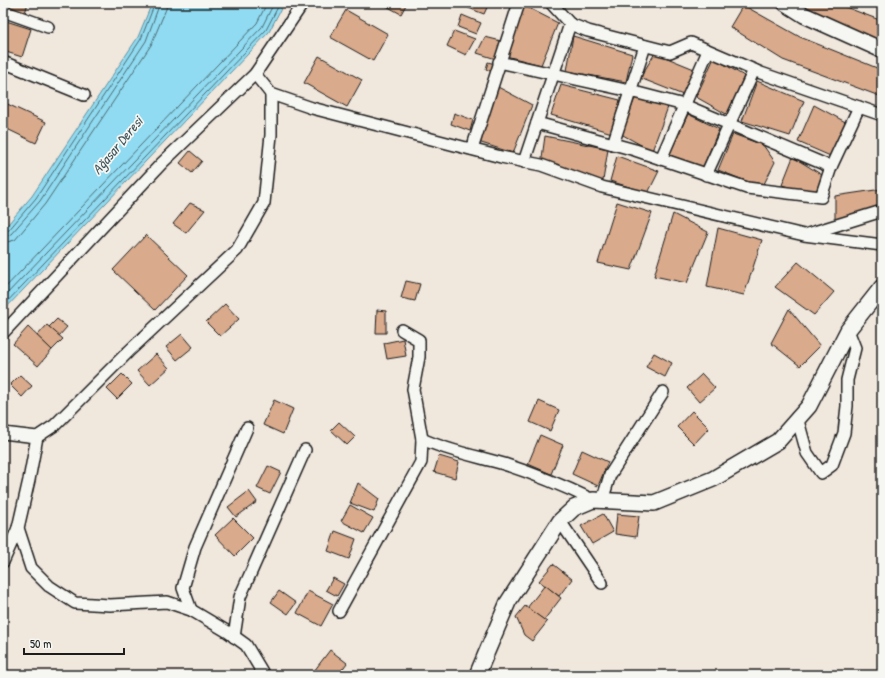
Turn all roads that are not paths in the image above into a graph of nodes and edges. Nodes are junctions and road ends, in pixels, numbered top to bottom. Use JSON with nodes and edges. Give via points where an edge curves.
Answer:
{"nodes":[{"id":1,"x":303,"y":3,"type":"edge"},
{"id":2,"x":519,"y":3,"type":"edge"},
{"id":3,"x":551,"y":3,"type":"edge"},
{"id":4,"x":785,"y":3,"type":"edge"},
{"id":5,"x":3,"y":12,"type":"edge"},
{"id":6,"x":570,"y":24,"type":"junction"},
{"id":7,"x":48,"y":27,"type":"dead end"},
{"id":8,"x":645,"y":46,"type":"junction"},
{"id":9,"x":882,"y":50,"type":"edge"},
{"id":10,"x":708,"y":51,"type":"junction"},
{"id":11,"x":3,"y":62,"type":"edge"},
{"id":12,"x":499,"y":62,"type":"junction"},
{"id":13,"x":754,"y":70,"type":"junction"},
{"id":14,"x":554,"y":73,"type":"junction"},
{"id":15,"x":255,"y":74,"type":"junction"},
{"id":16,"x":630,"y":91,"type":"junction"},
{"id":17,"x":271,"y":94,"type":"junction"},
{"id":18,"x":84,"y":95,"type":"dead end"},
{"id":19,"x":684,"y":105,"type":"junction"},
{"id":20,"x":859,"y":107,"type":"junction"},
{"id":21,"x":882,"y":114,"type":"edge"},
{"id":22,"x":537,"y":123,"type":"junction"},
{"id":23,"x":730,"y":124,"type":"junction"},
{"id":24,"x":613,"y":144,"type":"junction"},
{"id":25,"x":472,"y":149,"type":"junction"},
{"id":26,"x":661,"y":159,"type":"junction"},
{"id":27,"x":524,"y":162,"type":"junction"},
{"id":28,"x":831,"y":167,"type":"junction"},
{"id":29,"x":706,"y":175,"type":"junction"},
{"id":30,"x":882,"y":211,"type":"edge"},
{"id":31,"x":804,"y":235,"type":"junction"},
{"id":32,"x":882,"y":245,"type":"edge"},
{"id":33,"x":882,"y":287,"type":"edge"},
{"id":34,"x":402,"y":330,"type":"dead end"},
{"id":35,"x":848,"y":330,"type":"junction"},
{"id":36,"x":3,"y":333,"type":"edge"},
{"id":37,"x":663,"y":392,"type":"dead end"},
{"id":38,"x":797,"y":417,"type":"junction"},
{"id":39,"x":247,"y":428,"type":"dead end"},
{"id":40,"x":3,"y":433,"type":"edge"},
{"id":41,"x":37,"y":437,"type":"junction"},
{"id":42,"x":422,"y":439,"type":"junction"},
{"id":43,"x":306,"y":450,"type":"dead end"},
{"id":44,"x":597,"y":500,"type":"junction"},
{"id":45,"x":560,"y":521,"type":"junction"},
{"id":46,"x":18,"y":528,"type":"junction"},
{"id":47,"x":3,"y":562,"type":"edge"},
{"id":48,"x":602,"y":583,"type":"dead end"},
{"id":49,"x":191,"y":610,"type":"junction"},
{"id":50,"x":339,"y":611,"type":"dead end"},
{"id":51,"x":234,"y":637,"type":"junction"},
{"id":52,"x":261,"y":674,"type":"edge"},
{"id":53,"x":477,"y":675,"type":"edge"}],
"edges":[{"from":1,"to":15,"type":"street"},
{"from":2,"to":12,"type":"street"},
{"from":3,"to":6,"type":"street"},
{"from":4,"to":9,"type":"street"},
{"from":5,"to":7,"type":"street"},
{"from":6,"to":8,"type":"street"},
{"from":6,"to":14,"type":"street"},
{"from":8,"to":10,"type":"street","via":[[670,52],[691,44]]},
{"from":8,"to":16,"type":"street"},
{"from":10,"to":13,"type":"street"},
{"from":10,"to":19,"type":"street"},
{"from":11,"to":18,"type":"street"},
{"from":12,"to":14,"type":"street"},
{"from":12,"to":25,"type":"street"},
{"from":13,"to":20,"type":"street"},
{"from":13,"to":23,"type":"street"},
{"from":14,"to":16,"type":"street"},
{"from":14,"to":22,"type":"street"},
{"from":15,"to":17,"type":"street"},
{"from":15,"to":36,"type":"street","via":[[162,163]]},
{"from":16,"to":19,"type":"street"},
{"from":16,"to":24,"type":"street"},
{"from":17,"to":25,"type":"street","via":[[312,108]]},
{"from":17,"to":41,"type":"street","via":[[271,135],[264,203],[237,250],[128,352],[55,425]]},
{"from":19,"to":23,"type":"street"},
{"from":19,"to":26,"type":"street"},
{"from":20,"to":21,"type":"street"},
{"from":20,"to":28,"type":"street"},
{"from":22,"to":24,"type":"street"},
{"from":22,"to":27,"type":"street"},
{"from":23,"to":28,"type":"street"},
{"from":23,"to":29,"type":"street"},
{"from":24,"to":26,"type":"street"},
{"from":25,"to":27,"type":"street"},
{"from":26,"to":29,"type":"street"},
{"from":27,"to":31,"type":"street","via":[[541,165],[602,188]]},
{"from":28,"to":29,"type":"street","via":[[821,197],[747,188]]},
{"from":30,"to":31,"type":"street"},
{"from":31,"to":32,"type":"street"},
{"from":33,"to":35,"type":"street"},
{"from":34,"to":42,"type":"street","via":[[419,340],[419,357],[413,389]]},
{"from":35,"to":38,"type":"street","via":[[809,406]]},
{"from":35,"to":38,"type":"street","via":[[855,348],[847,380],[844,433],[832,465],[822,473],[807,453]]},
{"from":37,"to":44,"type":"street"},
{"from":38,"to":44,"type":"street","via":[[778,441],[713,479],[654,503]]},
{"from":39,"to":49,"type":"street","via":[[195,547],[183,588]]},
{"from":40,"to":41,"type":"street"},
{"from":41,"to":46,"type":"street"},
{"from":42,"to":44,"type":"street","via":[[441,448],[504,464]]},
{"from":42,"to":50,"type":"street","via":[[421,462]]},
{"from":43,"to":51,"type":"street","via":[[240,597]]},
{"from":44,"to":45,"type":"street","via":[[574,508]]},
{"from":45,"to":48,"type":"street"},
{"from":45,"to":53,"type":"street","via":[[508,602]]},
{"from":46,"to":47,"type":"street"},
{"from":46,"to":49,"type":"street","via":[[30,568],[49,586],[75,603],[110,605],[167,602]]},
{"from":49,"to":51,"type":"street"},
{"from":51,"to":52,"type":"street","via":[[246,645]]}]}
